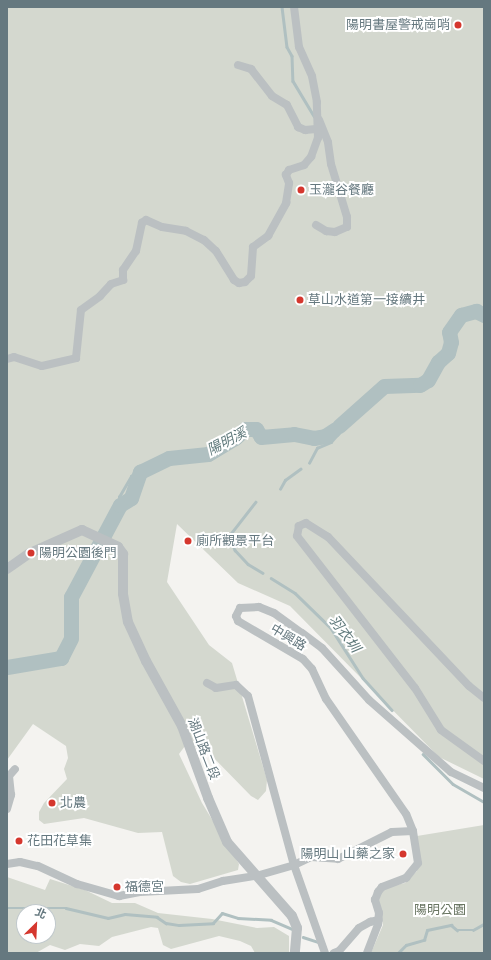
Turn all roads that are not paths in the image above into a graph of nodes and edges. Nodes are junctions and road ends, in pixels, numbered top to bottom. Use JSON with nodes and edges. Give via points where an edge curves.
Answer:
{"nodes":[{"id":1,"x":294,"y":7,"type":"edge"},
{"id":2,"x":238,"y":65,"type":"dead end"},
{"id":3,"x":319,"y":120,"type":"junction"},
{"id":4,"x":316,"y":129,"type":"junction"},
{"id":5,"x":316,"y":225,"type":"dead end"},
{"id":6,"x":7,"y":360,"type":"edge"},
{"id":7,"x":7,"y":569,"type":"edge"},
{"id":8,"x":206,"y":683,"type":"dead end"},
{"id":9,"x":484,"y":698,"type":"edge"},
{"id":10,"x":484,"y":761,"type":"edge"},
{"id":11,"x":15,"y":769,"type":"dead end"},
{"id":12,"x":484,"y":788,"type":"edge"},
{"id":13,"x":7,"y":809,"type":"edge"},
{"id":14,"x":413,"y":831,"type":"junction"},
{"id":15,"x":7,"y":864,"type":"edge"},
{"id":16,"x":294,"y":865,"type":"junction"},
{"id":17,"x":256,"y":876,"type":"junction"},
{"id":18,"x":379,"y":920,"type":"junction"},
{"id":19,"x":295,"y":953,"type":"edge"},
{"id":20,"x":325,"y":953,"type":"edge"},
{"id":21,"x":334,"y":953,"type":"edge"},
{"id":22,"x":367,"y":953,"type":"edge"}],
"edges":[{"from":1,"to":3,"type":"street","via":[[299,47],[312,76]]},
{"from":2,"to":4,"type":"street","via":[[251,69],[272,96],[287,105],[298,126],[305,130]]},
{"from":3,"to":4,"type":"street"},
{"from":3,"to":5,"type":"street","via":[[328,142],[331,164],[347,217],[347,227],[335,232],[326,231]]},
{"from":4,"to":6,"type":"street","via":[[318,138],[314,151],[304,165],[289,170],[286,175],[289,183],[286,203],[268,236],[253,248],[251,276],[245,282],[234,280],[216,251],[204,240],[186,231],[162,227],[146,220],[142,223],[136,251],[123,270],[123,280],[110,284],[100,296],[81,310],[76,358],[42,366],[14,357]]},
{"from":7,"to":17,"type":"street","name":"湖山路二段","via":[[30,553],[82,530],[112,542],[123,554],[128,622],[182,726],[227,842]]},
{"from":8,"to":16,"type":"street","via":[[216,688],[236,685],[248,696]]},
{"from":9,"to":10,"type":"street","via":[[469,686],[328,537],[306,523],[299,526],[298,536],[415,688],[441,730]]},
{"from":11,"to":13,"type":"street","via":[[9,776],[11,795]]},
{"from":12,"to":14,"type":"street","name":"中興路","via":[[451,772],[369,700],[322,648],[302,633],[264,609],[247,606],[240,608],[236,616],[238,621],[303,660],[312,670],[326,699],[406,814]]},
{"from":14,"to":16,"type":"street","via":[[392,832],[338,859],[311,857]]},
{"from":14,"to":18,"type":"street","name":"中興路","via":[[418,863],[406,878],[382,887],[378,892],[375,900]]},
{"from":15,"to":17,"type":"street","via":[[20,862],[38,866],[77,884],[119,896],[140,892],[198,890],[223,881]]},
{"from":16,"to":17,"type":"street"},
{"from":16,"to":20,"type":"street"},
{"from":17,"to":19,"type":"street","name":"湖山路二段","via":[[292,916],[296,928]]},
{"from":18,"to":21,"type":"street","via":[[359,928],[340,951]]},
{"from":18,"to":22,"type":"street"}]}
